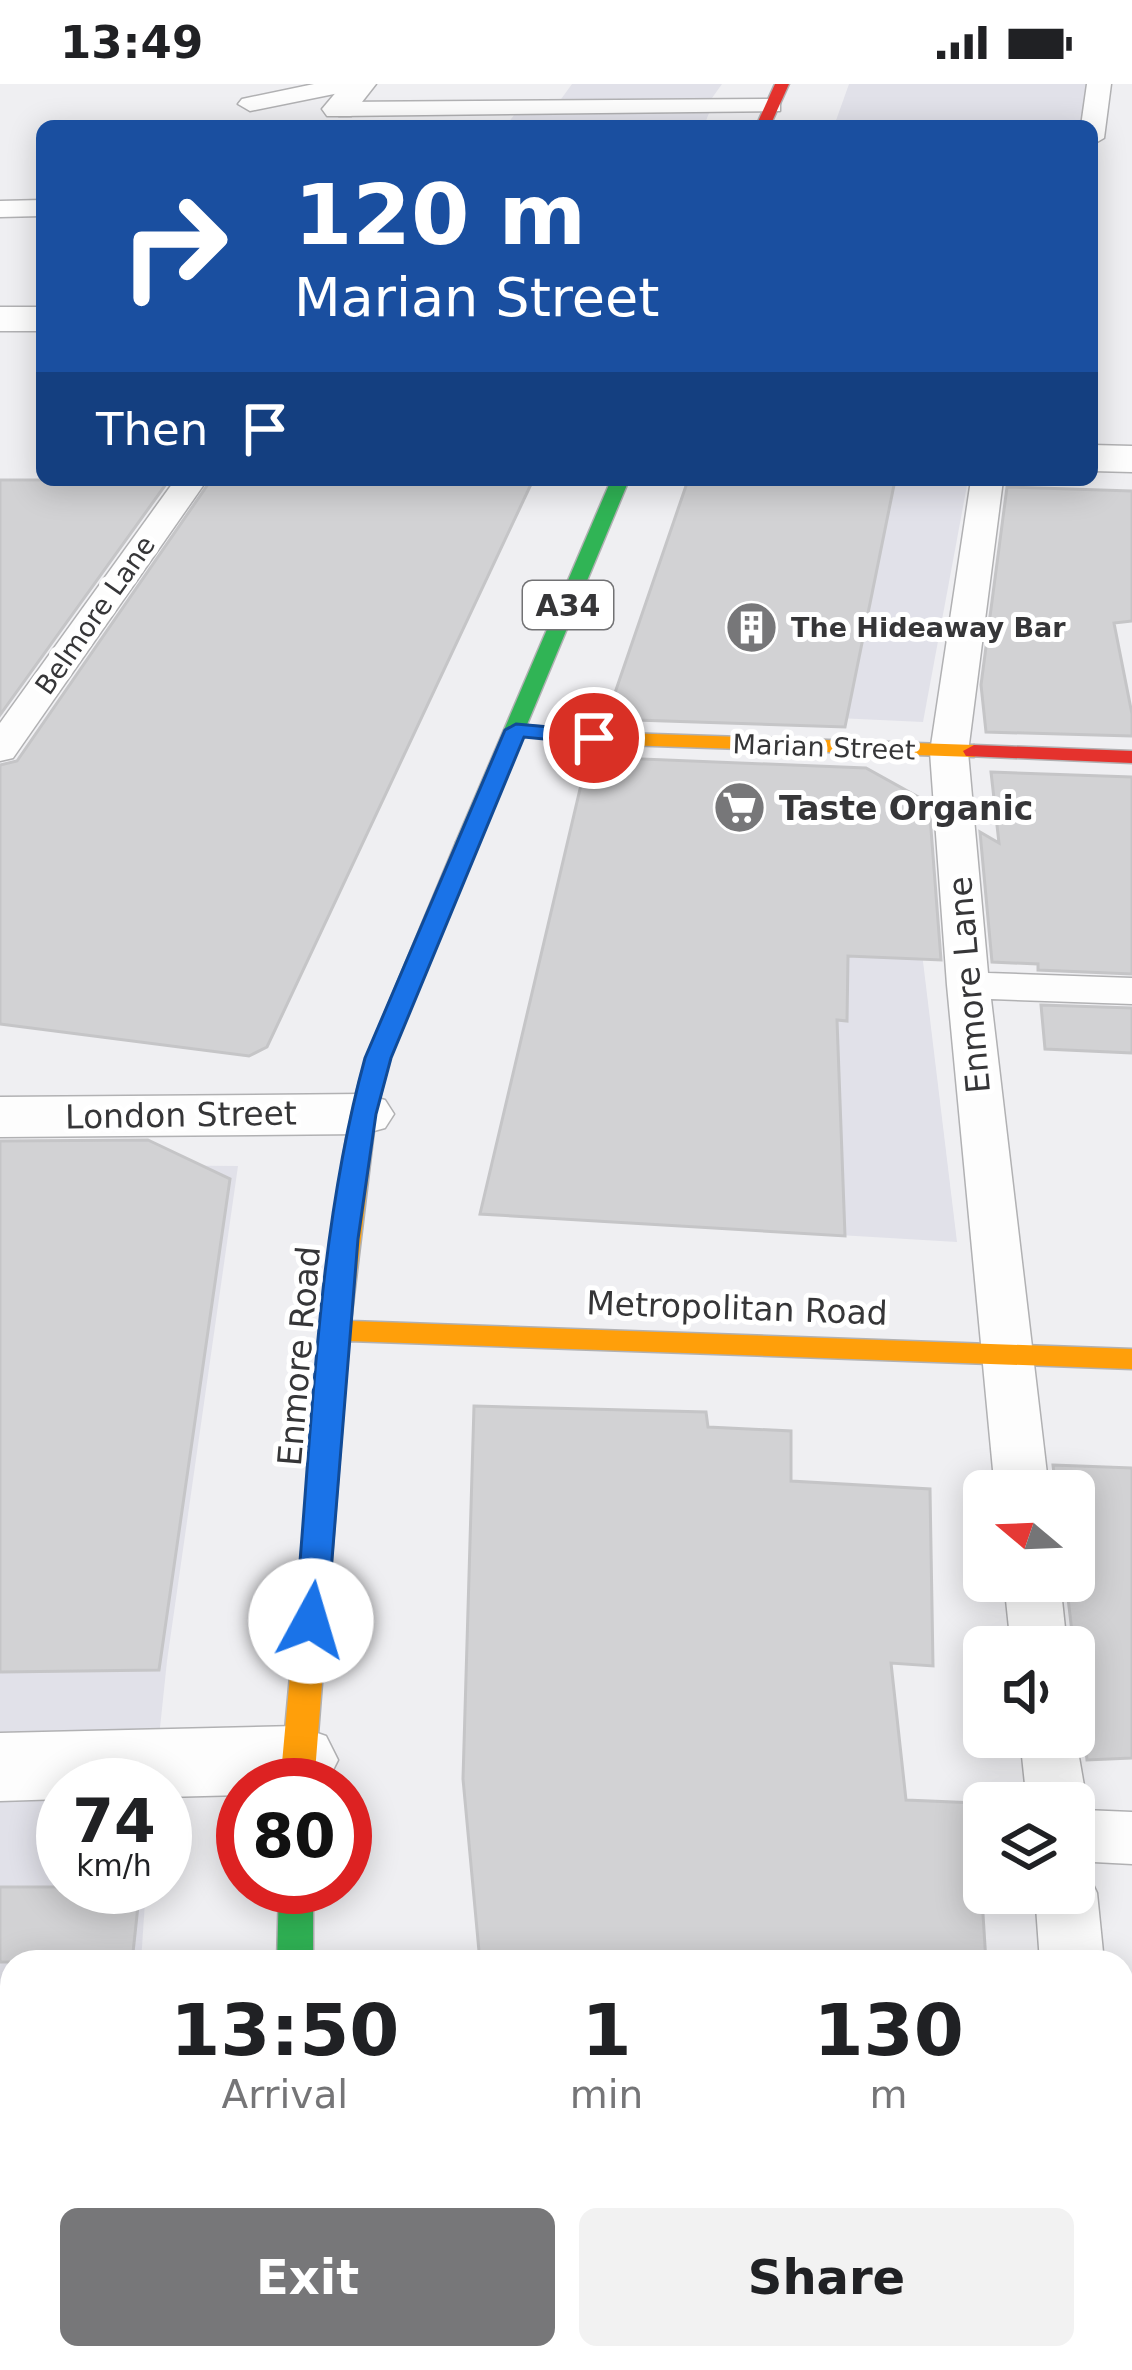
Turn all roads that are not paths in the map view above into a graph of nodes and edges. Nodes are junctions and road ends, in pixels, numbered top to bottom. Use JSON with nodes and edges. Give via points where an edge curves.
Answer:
{"nodes":[{"id":1,"x":560,"y":84,"type":"edge"},
{"id":2,"x":1099,"y":84,"type":"edge"},
{"id":3,"x":350,"y":92,"type":"edge"},
{"id":4,"x":250,"y":104,"type":"dead end"},
{"id":5,"x":772,"y":105,"type":"edge"},
{"id":6,"x":542,"y":107,"type":"junction"},
{"id":7,"x":484,"y":117,"type":"edge"},
{"id":8,"x":1094,"y":120,"type":"edge"},
{"id":9,"x":36,"y":208,"type":"edge"},
{"id":10,"x":0,"y":209,"type":"edge"},
{"id":11,"x":0,"y":319,"type":"edge"},
{"id":12,"x":36,"y":319,"type":"edge"},
{"id":13,"x":1098,"y":458,"type":"edge"},
{"id":14,"x":1132,"y":459,"type":"edge"},
{"id":15,"x":186,"y":486,"type":"edge"},
{"id":16,"x":618,"y":486,"type":"edge"},
{"id":17,"x":986,"y":486,"type":"edge"},
{"id":18,"x":516,"y":730,"type":"junction"},
{"id":19,"x":0,"y":750,"type":"edge"},
{"id":20,"x":949,"y":752,"type":"junction"},
{"id":21,"x":1132,"y":758,"type":"edge"},
{"id":22,"x":968,"y":985,"type":"junction"},
{"id":23,"x":1132,"y":991,"type":"edge"},
{"id":24,"x":363,"y":1114,"type":"junction"},
{"id":25,"x":0,"y":1118,"type":"edge"},
{"id":26,"x":340,"y":1331,"type":"junction"},
{"id":27,"x":1007,"y":1355,"type":"junction"},
{"id":28,"x":1132,"y":1359,"type":"edge"},
{"id":29,"x":1020,"y":1470,"type":"edge"},
{"id":30,"x":298,"y":1758,"type":"edge"},
{"id":31,"x":0,"y":1767,"type":"edge"},
{"id":32,"x":216,"y":1771,"type":"edge"},
{"id":33,"x":1095,"y":1836,"type":"edge"},
{"id":34,"x":1132,"y":1838,"type":"edge"},
{"id":35,"x":296,"y":1914,"type":"edge"},
{"id":36,"x":1068,"y":1914,"type":"edge"},
{"id":37,"x":295,"y":1950,"type":"edge"},
{"id":38,"x":1071,"y":1950,"type":"edge"}],
"edges":[{"from":1,"to":6,"type":"lane"},
{"from":2,"to":8,"type":"lane"},
{"from":3,"to":4,"type":"lane"},
{"from":3,"to":7,"type":"lane"},
{"from":5,"to":6,"type":"lane"},
{"from":6,"to":7,"type":"lane"},
{"from":9,"to":10,"type":"lane"},
{"from":11,"to":12,"type":"street"},
{"from":13,"to":14,"type":"street"},
{"from":15,"to":19,"type":"lane","name":"Belmore Lane"},
{"from":16,"to":18,"type":"main road","name":"Enmore Road","number":"A34"},
{"from":17,"to":20,"type":"lane","name":"Enmore Lane"},
{"from":18,"to":20,"type":"main road","name":"Marian Street"},
{"from":18,"to":24,"type":"main road","name":"Enmore Road","number":"A34","via":[[409,979]]},
{"from":20,"to":21,"type":"main road","name":"Marian Street"},
{"from":20,"to":22,"type":"lane","name":"Enmore Lane"},
{"from":22,"to":23,"type":"lane"},
{"from":22,"to":27,"type":"lane","name":"Enmore Lane"},
{"from":24,"to":25,"type":"street","name":"London Street"},
{"from":24,"to":26,"type":"main road","name":"Enmore Road","number":"A34"},
{"from":26,"to":27,"type":"main road","name":"Metropolitan Road"},
{"from":26,"to":30,"type":"main road","name":"Enmore Road","number":"A34"},
{"from":27,"to":28,"type":"main road","name":"Metropolitan Road"},
{"from":27,"to":29,"type":"lane","name":"Enmore Lane"},
{"from":31,"to":32,"type":"street"},
{"from":33,"to":34,"type":"lane"},
{"from":35,"to":37,"type":"main road"},
{"from":36,"to":38,"type":"lane"}]}
